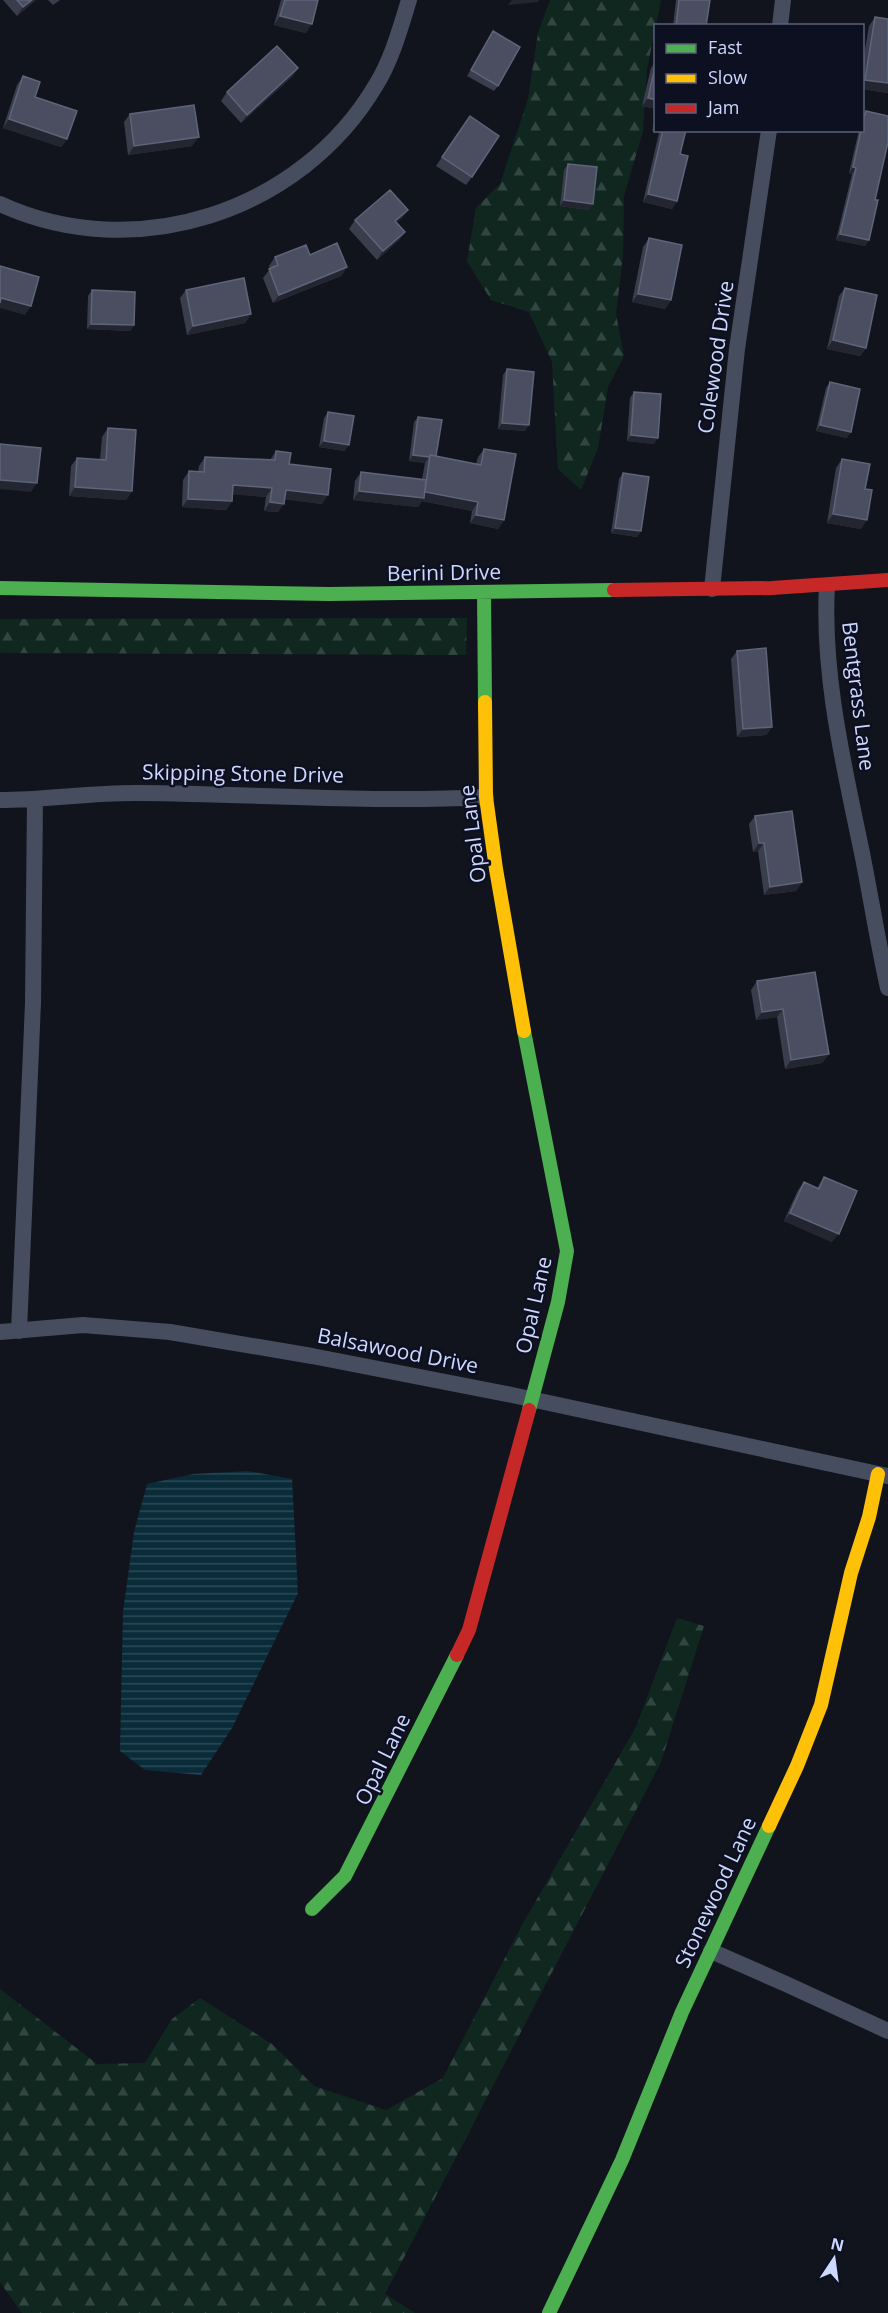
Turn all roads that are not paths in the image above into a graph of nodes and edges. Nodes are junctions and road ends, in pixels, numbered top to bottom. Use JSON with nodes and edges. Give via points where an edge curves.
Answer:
{"nodes":[{"id":1,"x":409,"y":0,"type":"edge"},
{"id":2,"x":783,"y":0,"type":"edge"},
{"id":3,"x":780,"y":24,"type":"edge"},
{"id":4,"x":769,"y":132,"type":"edge"},
{"id":5,"x":0,"y":204,"type":"edge"},
{"id":6,"x":888,"y":580,"type":"edge"},
{"id":7,"x":827,"y":586,"type":"junction"},
{"id":8,"x":0,"y":588,"type":"edge"},
{"id":9,"x":712,"y":589,"type":"junction"},
{"id":10,"x":484,"y":592,"type":"junction"},
{"id":11,"x":486,"y":798,"type":"junction"},
{"id":12,"x":0,"y":800,"type":"edge"},
{"id":13,"x":35,"y":800,"type":"junction"},
{"id":14,"x":888,"y":988,"type":"edge"},
{"id":15,"x":19,"y":1330,"type":"junction"},
{"id":16,"x":0,"y":1332,"type":"edge"},
{"id":17,"x":532,"y":1400,"type":"junction"},
{"id":18,"x":883,"y":1475,"type":"edge"},
{"id":19,"x":312,"y":1909,"type":"dead end"},
{"id":20,"x":711,"y":1951,"type":"junction"},
{"id":21,"x":888,"y":2031,"type":"edge"},
{"id":22,"x":549,"y":2313,"type":"edge"}],
"edges":[{"from":1,"to":5,"type":"street","via":[[377,84],[357,113],[308,163],[248,200],[219,214],[185,223],[118,231],[48,222]]},
{"from":2,"to":3,"type":"street"},
{"from":4,"to":9,"type":"street","name":"Colewood Drive","via":[[737,349]]},
{"from":6,"to":7,"type":"street","name":"Berini Drive"},
{"from":7,"to":9,"type":"street","name":"Berini Drive"},
{"from":7,"to":14,"type":"street","name":"Bentgrass Lane","via":[[826,615],[844,764]]},
{"from":8,"to":10,"type":"street","name":"Berini Drive","via":[[329,594]]},
{"from":9,"to":10,"type":"street","name":"Berini Drive"},
{"from":10,"to":11,"type":"street","name":"Opal Lane"},
{"from":11,"to":13,"type":"street","name":"Skipping Stone Drive","via":[[138,793]]},
{"from":11,"to":17,"type":"street","name":"Opal Lane","via":[[523,1024],[567,1251]]},
{"from":12,"to":13,"type":"street","name":"Skipping Stone Drive"},
{"from":13,"to":15,"type":"street","via":[[33,1003]]},
{"from":15,"to":16,"type":"street","name":"Balsawood Drive"},
{"from":15,"to":17,"type":"street","name":"Balsawood Drive","via":[[83,1325],[170,1332]]},
{"from":17,"to":18,"type":"street","name":"Balsawood Drive"},
{"from":17,"to":19,"type":"street","name":"Opal Lane","via":[[469,1630],[345,1876]]},
{"from":18,"to":20,"type":"street","name":"Stonewood Lane","via":[[851,1573],[821,1705]]},
{"from":20,"to":21,"type":"street"},
{"from":20,"to":22,"type":"street","name":"Stonewood Lane","via":[[622,2160]]}]}
